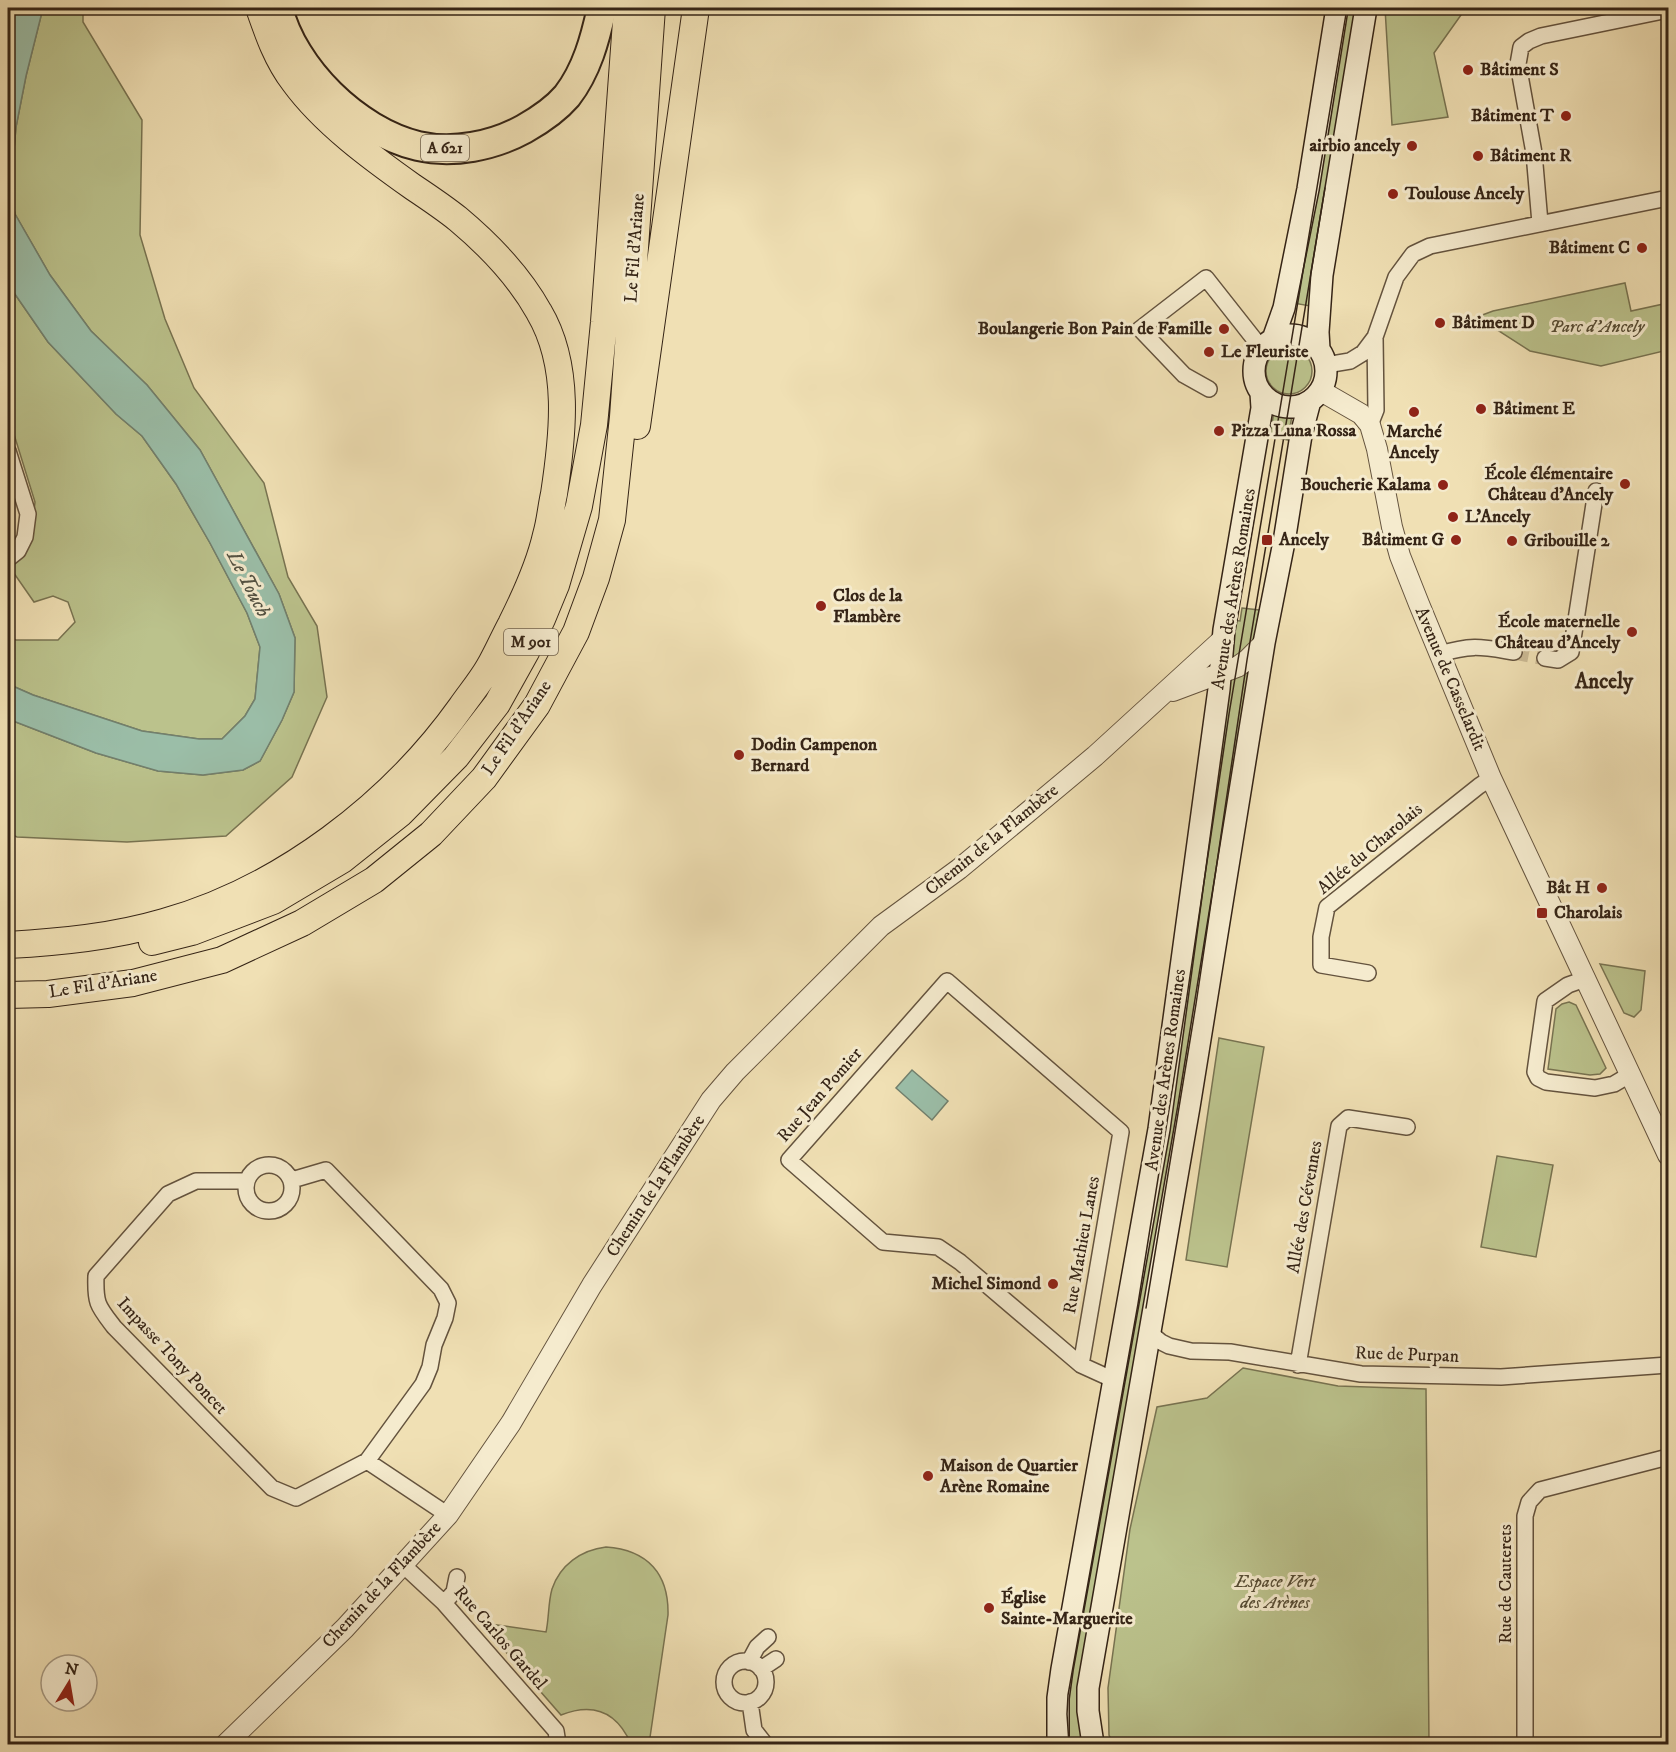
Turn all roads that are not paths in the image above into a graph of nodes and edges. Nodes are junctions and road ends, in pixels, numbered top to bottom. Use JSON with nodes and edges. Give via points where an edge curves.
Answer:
{"nodes":[{"id":1,"x":259,"y":8,"type":"edge"},
{"id":2,"x":278,"y":8,"type":"edge"},
{"id":3,"x":602,"y":8,"type":"edge"},
{"id":4,"x":627,"y":8,"type":"edge"},
{"id":5,"x":652,"y":8,"type":"edge"},
{"id":6,"x":696,"y":8,"type":"edge"},
{"id":7,"x":1337,"y":8,"type":"edge"},
{"id":8,"x":1366,"y":8,"type":"edge"},
{"id":9,"x":1668,"y":10,"type":"edge"},
{"id":10,"x":1668,"y":198,"type":"edge"},
{"id":11,"x":1540,"y":223,"type":"junction"},
{"id":12,"x":1376,"y":337,"type":"junction"},
{"id":13,"x":1267,"y":344,"type":"junction"},
{"id":14,"x":1323,"y":357,"type":"junction"},
{"id":15,"x":1209,"y":389,"type":"dead end"},
{"id":16,"x":1261,"y":393,"type":"junction"},
{"id":17,"x":1315,"y":396,"type":"junction"},
{"id":18,"x":1370,"y":425,"type":"junction"},
{"id":19,"x":8,"y":452,"type":"edge"},
{"id":20,"x":1596,"y":491,"type":"dead end"},
{"id":21,"x":612,"y":520,"type":"junction"},
{"id":22,"x":8,"y":559,"type":"edge"},
{"id":23,"x":1223,"y":639,"type":"junction"},
{"id":24,"x":1264,"y":643,"type":"junction"},
{"id":25,"x":1514,"y":652,"type":"tunnel mouth"},
{"id":26,"x":1440,"y":654,"type":"junction"},
{"id":27,"x":1545,"y":658,"type":"tunnel mouth"},
{"id":28,"x":1221,"y":672,"type":"junction"},
{"id":29,"x":1162,"y":695,"type":"junction"},
{"id":30,"x":1491,"y":778,"type":"junction"},
{"id":31,"x":8,"y":945,"type":"edge"},
{"id":32,"x":8,"y":960,"type":"edge"},
{"id":33,"x":1368,"y":972,"type":"dead end"},
{"id":34,"x":1585,"y":979,"type":"junction"},
{"id":35,"x":8,"y":995,"type":"edge"},
{"id":36,"x":1631,"y":1074,"type":"junction"},
{"id":37,"x":1662,"y":1126,"type":"edge"},
{"id":38,"x":1407,"y":1127,"type":"dead end"},
{"id":39,"x":1121,"y":1132,"type":"joint"},
{"id":40,"x":1668,"y":1154,"type":"edge"},
{"id":41,"x":292,"y":1180,"type":"junction"},
{"id":42,"x":246,"y":1181,"type":"junction"},
{"id":43,"x":1155,"y":1338,"type":"junction"},
{"id":44,"x":1081,"y":1365,"type":"junction"},
{"id":45,"x":1298,"y":1365,"type":"junction"},
{"id":46,"x":1668,"y":1365,"type":"edge"},
{"id":47,"x":1114,"y":1380,"type":"junction"},
{"id":48,"x":1668,"y":1457,"type":"edge"},
{"id":49,"x":368,"y":1461,"type":"junction"},
{"id":50,"x":448,"y":1515,"type":"junction"},
{"id":51,"x":402,"y":1564,"type":"junction"},
{"id":52,"x":457,"y":1577,"type":"dead end"},
{"id":53,"x":444,"y":1603,"type":"junction"},
{"id":54,"x":768,"y":1637,"type":"dead end"},
{"id":55,"x":776,"y":1659,"type":"dead end"},
{"id":56,"x":755,"y":1665,"type":"junction"},
{"id":57,"x":750,"y":1702,"type":"junction"},
{"id":58,"x":226,"y":1744,"type":"edge"},
{"id":59,"x":558,"y":1744,"type":"edge"},
{"id":60,"x":765,"y":1744,"type":"edge"},
{"id":61,"x":1058,"y":1744,"type":"edge"},
{"id":62,"x":1093,"y":1744,"type":"edge"},
{"id":63,"x":1525,"y":1744,"type":"edge"}],
"edges":[{"from":1,"to":31,"type":"highway","number":"M 901","via":[[270,41],[293,82],[328,120],[377,161],[456,217],[492,250],[541,314],[560,376],[563,416],[547,534],[524,599],[493,660],[450,722],[408,771],[324,843],[262,883],[165,922],[66,941]]},
{"from":2,"to":3,"type":"highway","number":"A 621","via":[[290,40],[310,73],[346,109],[391,137],[419,146],[451,148],[508,138],[544,118],[579,79],[589,58]]},
{"from":4,"to":32,"type":"highway","name":"Le Fil d'Ariane","number":"M 901","via":[[602,345],[594,425],[579,506],[542,619],[497,704],[456,758],[401,813],[342,860],[273,901],[192,932],[150,943],[54,958]]},
{"from":5,"to":21,"type":"highway","name":"Le Fil d'Ariane","number":"M 901"},
{"from":6,"to":21,"type":"highway","via":[[627,494]]},
{"from":7,"to":13,"type":"main road","via":[[1284,308]]},
{"from":8,"to":14,"type":"main road","via":[[1322,275],[1318,333]]},
{"from":9,"to":11,"type":"street","via":[[1541,36],[1521,47],[1518,64],[1534,153]]},
{"from":10,"to":11,"type":"street"},
{"from":11,"to":12,"type":"street","via":[[1430,246],[1413,254],[1396,277]]},
{"from":12,"to":14,"type":"street","via":[[1350,361]]},
{"from":12,"to":18,"type":"street","via":[[1376,410]]},
{"from":13,"to":14,"type":"main road","via":[[1282,335],[1301,336],[1311,341]]},
{"from":13,"to":15,"type":"street","via":[[1206,278],[1140,329],[1184,375]]},
{"from":13,"to":16,"type":"main road","via":[[1254,364]]},
{"from":14,"to":17,"type":"main road","via":[[1325,382]]},
{"from":16,"to":17,"type":"main road","via":[[1269,401],[1289,407],[1300,406]]},
{"from":16,"to":23,"type":"main road","name":"Avenue des Arènes Romaines","via":[[1262,408]]},
{"from":17,"to":18,"type":"street","via":[[1361,414]]},
{"from":17,"to":24,"type":"main road","name":"Avenue des Arènes Romaines","via":[[1301,435]]},
{"from":18,"to":26,"type":"street","name":"Avenue de Casselardit","via":[[1400,556]]},
{"from":19,"to":22,"type":"street","via":[[28,514],[25,537],[18,551]]},
{"from":20,"to":27,"type":"street","via":[[1571,652],[1558,660]]},
{"from":21,"to":35,"type":"highway","name":"Le Fil d'Ariane","number":"M 901","via":[[576,632],[537,705],[484,778],[431,834],[374,880],[302,923],[222,960],[133,983]]},
{"from":23,"to":28,"type":"main road","name":"Avenue des Arènes Romaines"},
{"from":23,"to":29,"type":"street","name":"Chemin de la Flambère"},
{"from":24,"to":28,"type":"street","name":"Chemin de la Flambère","via":[[1237,667]]},
{"from":24,"to":43,"type":"main road","name":"Avenue des Arènes Romaines"},
{"from":25,"to":26,"type":"street","via":[[1478,646]]},
{"from":26,"to":30,"type":"street","name":"Avenue de Casselardit"},
{"from":28,"to":29,"type":"street","name":"Chemin de la Flambère"},
{"from":28,"to":47,"type":"main road","name":"Avenue des Arènes Romaines","via":[[1159,1129]]},
{"from":29,"to":50,"type":"street","name":"Chemin de la Flambère","via":[[959,869],[881,926],[735,1072],[711,1100],[592,1285],[511,1423]]},
{"from":30,"to":33,"type":"street","name":"Allée du Charolais","via":[[1327,907],[1321,966]]},
{"from":30,"to":34,"type":"street","name":"Avenue de Casselardit"},
{"from":34,"to":36,"type":"street","name":"Avenue de Casselardit"},
{"from":34,"to":36,"type":"street","via":[[1545,1001],[1535,1072],[1546,1082],[1595,1088],[1614,1084]]},
{"from":36,"to":37,"type":"street","name":"Avenue de Casselardit"},
{"from":37,"to":40,"type":"street","name":"Avenue de Casselardit"},
{"from":38,"to":45,"type":"street","name":"Allée des Cévennes","via":[[1348,1118],[1339,1126]]},
{"from":39,"to":44,"type":"street","name":"Rue Mathieu Lanes"},
{"from":39,"to":44,"type":"street","name":"Rue Jean Pomier","via":[[947,981],[789,1160],[883,1242],[938,1247],[960,1262]]},
{"from":41,"to":42,"type":"street","via":[[287,1172],[272,1164],[257,1167]]},
{"from":41,"to":42,"type":"street","via":[[289,1202],[273,1212],[258,1209],[247,1197]]},
{"from":41,"to":49,"type":"street","name":"Impasse Tony Poncet","via":[[326,1170],[441,1289],[448,1303],[423,1384]]},
{"from":42,"to":49,"type":"street","name":"Impasse Tony Poncet","via":[[196,1181],[168,1194],[96,1276],[97,1305],[272,1488],[296,1498]]},
{"from":43,"to":45,"type":"street","name":"Rue de Purpan","via":[[1191,1351],[1230,1352]]},
{"from":43,"to":62,"type":"main road","name":"Avenue des Arènes Romaines","via":[[1088,1688]]},
{"from":44,"to":47,"type":"street","name":"Rue Jean Pomier"},
{"from":45,"to":46,"type":"street","name":"Rue de Purpan","via":[[1361,1374],[1490,1377]]},
{"from":47,"to":61,"type":"main road","name":"Avenue des Arènes Romaines","via":[[1062,1669]]},
{"from":48,"to":63,"type":"street","name":"Rue de Cauterets","via":[[1540,1490],[1529,1502],[1525,1516]]},
{"from":49,"to":50,"type":"street"},
{"from":50,"to":51,"type":"street","name":"Chemin de la Flambère"},
{"from":51,"to":53,"type":"street","name":"Rue Carlos Gardel"},
{"from":51,"to":58,"type":"street","name":"Chemin de la Flambère","via":[[345,1629]]},
{"from":52,"to":53,"type":"street","via":[[454,1592]]},
{"from":53,"to":59,"type":"street","name":"Rue Carlos Gardel","via":[[556,1731]]},
{"from":54,"to":56,"type":"street","via":[[757,1647]]},
{"from":55,"to":56,"type":"street"},
{"from":56,"to":57,"type":"street","via":[[766,1682],[761,1695]]},
{"from":56,"to":57,"type":"street","via":[[735,1664],[721,1680],[731,1698]]},
{"from":57,"to":60,"type":"street","via":[[754,1730]]}]}
